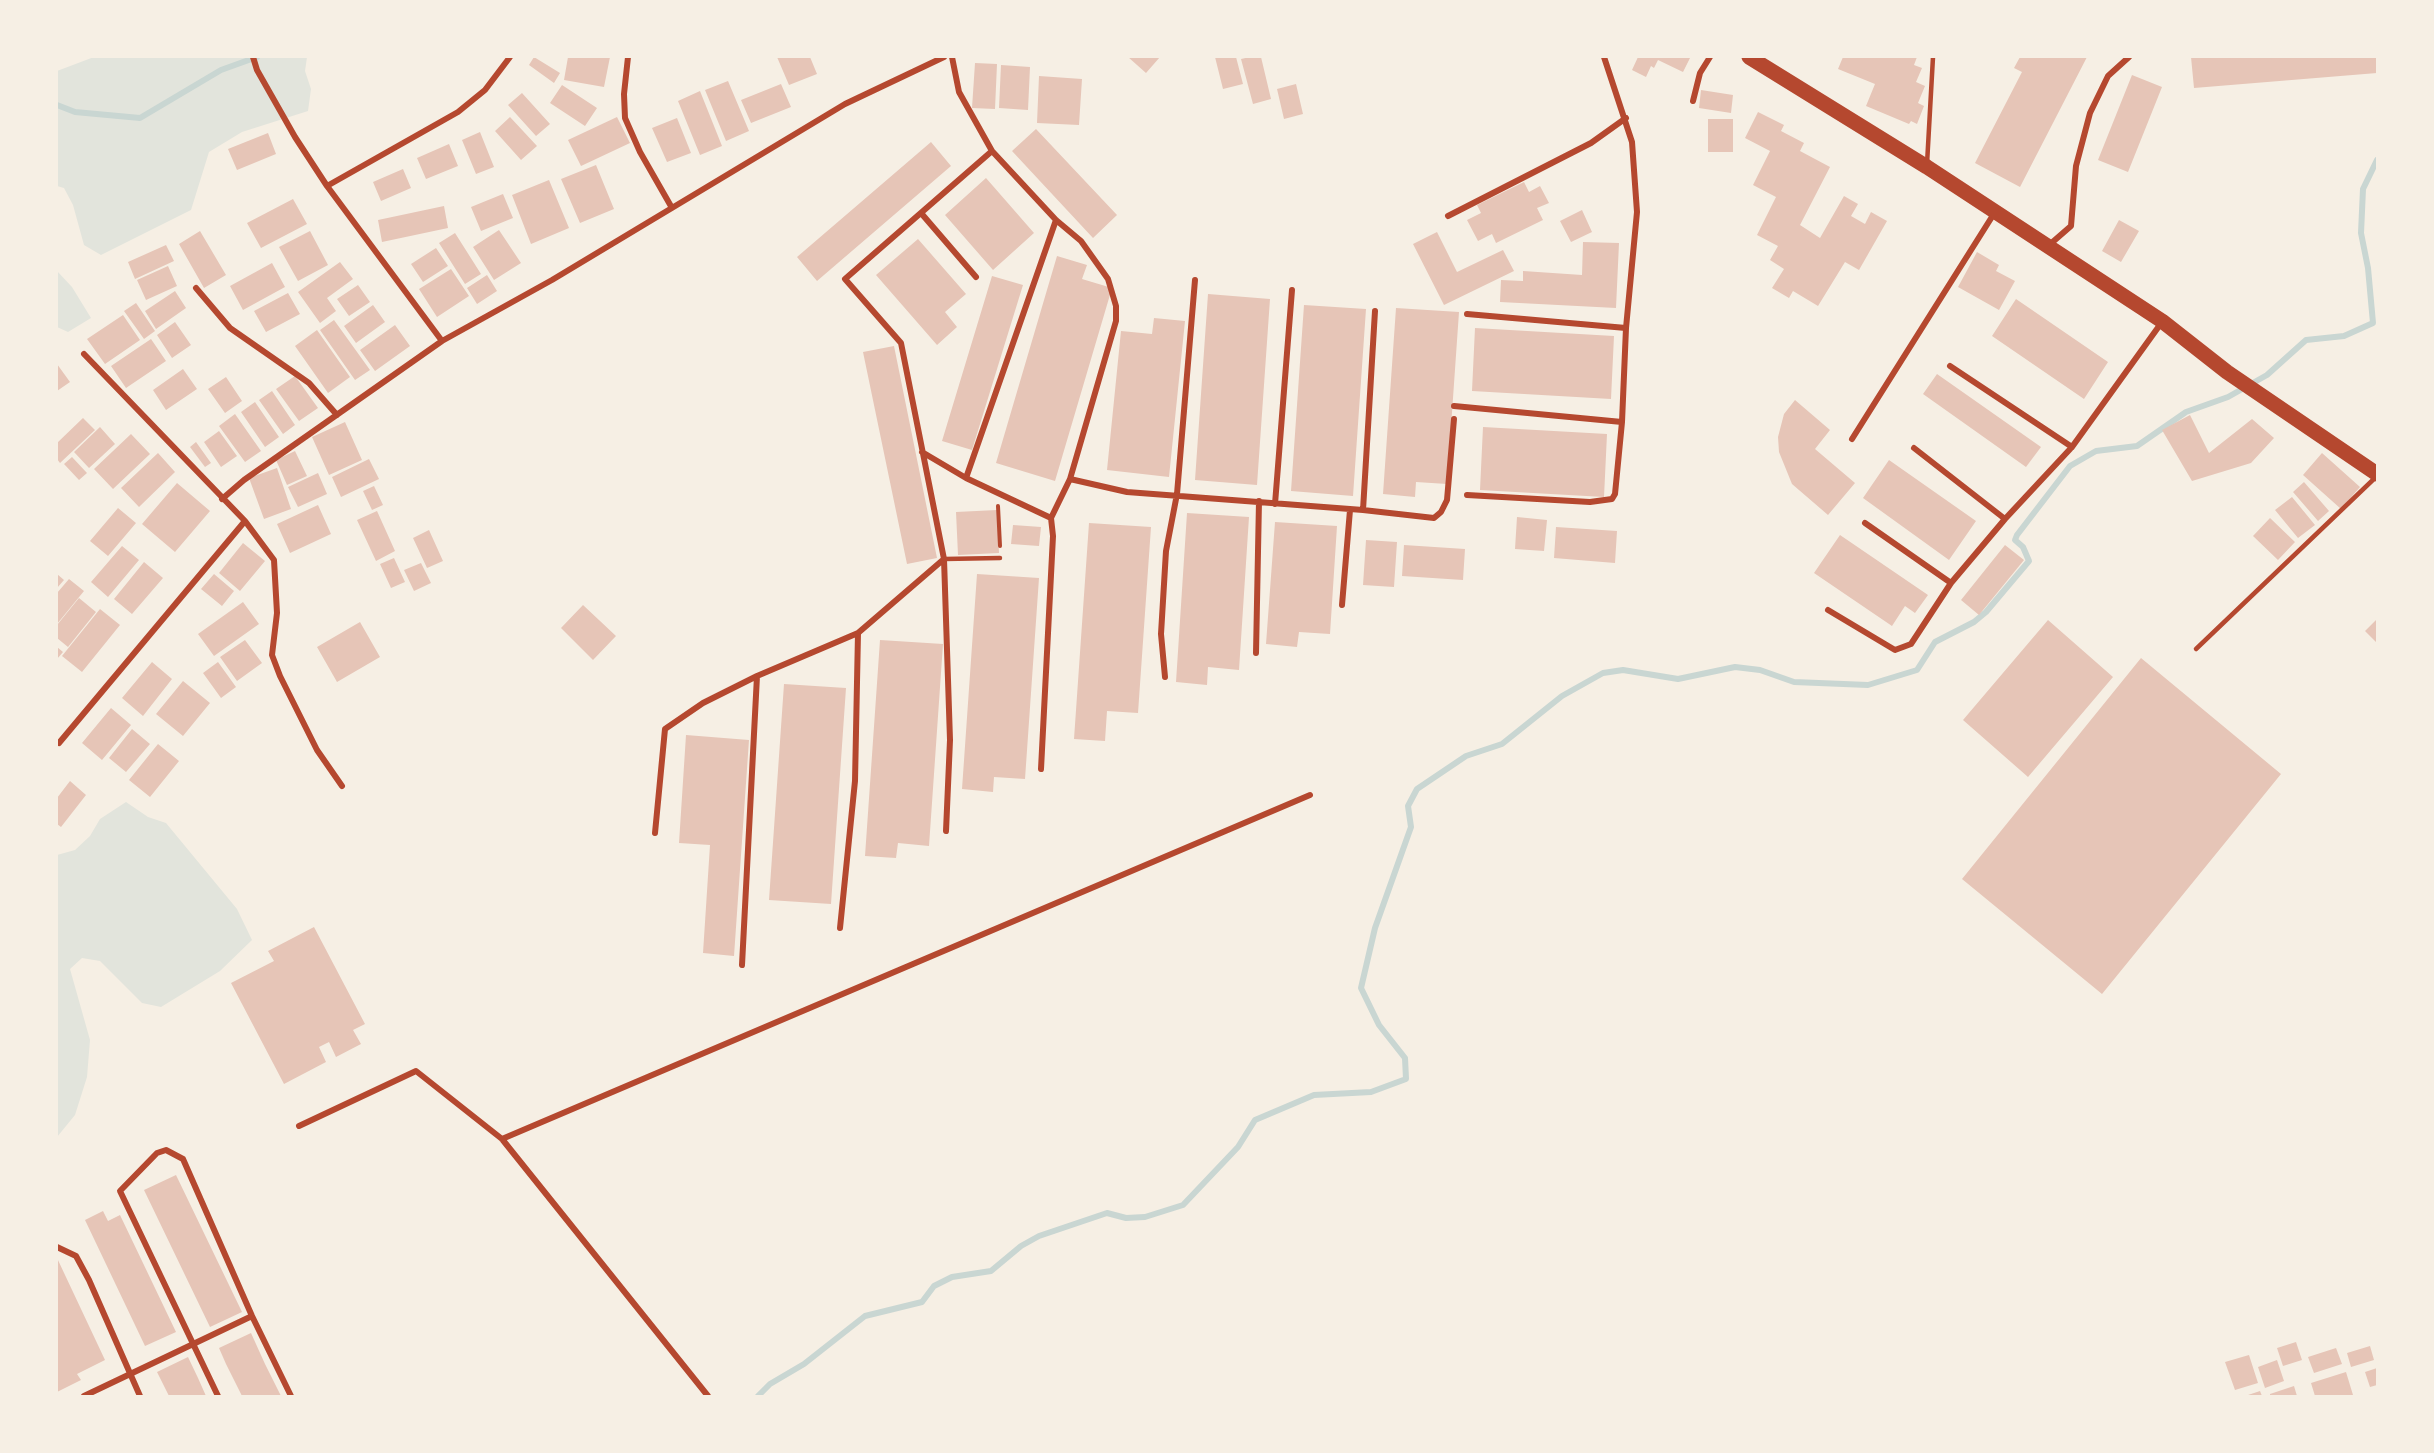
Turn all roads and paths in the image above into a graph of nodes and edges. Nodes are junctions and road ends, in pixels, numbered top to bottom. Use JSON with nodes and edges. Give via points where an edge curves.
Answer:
{"nodes":[{"id":1,"x":253,"y":57,"type":"edge"},
{"id":2,"x":510,"y":57,"type":"edge"},
{"id":3,"x":628,"y":57,"type":"edge"},
{"id":4,"x":944,"y":57,"type":"edge"},
{"id":5,"x":952,"y":57,"type":"edge"},
{"id":6,"x":1604,"y":57,"type":"edge"},
{"id":7,"x":1710,"y":57,"type":"edge"},
{"id":8,"x":1749,"y":57,"type":"edge"},
{"id":9,"x":1933,"y":57,"type":"edge"},
{"id":10,"x":2129,"y":57,"type":"edge"},
{"id":11,"x":1693,"y":100,"type":"dead end"},
{"id":12,"x":1626,"y":118,"type":"junction"},
{"id":13,"x":992,"y":151,"type":"junction"},
{"id":14,"x":1927,"y":167,"type":"junction"},
{"id":15,"x":327,"y":186,"type":"junction"},
{"id":16,"x":672,"y":208,"type":"junction"},
{"id":17,"x":1995,"y":211,"type":"junction"},
{"id":18,"x":921,"y":213,"type":"junction"},
{"id":19,"x":1448,"y":216,"type":"dead end"},
{"id":20,"x":1056,"y":220,"type":"junction"},
{"id":21,"x":2048,"y":246,"type":"junction"},
{"id":22,"x":976,"y":277,"type":"dead end"},
{"id":23,"x":1195,"y":280,"type":"dead end"},
{"id":24,"x":196,"y":288,"type":"dead end"},
{"id":25,"x":1292,"y":290,"type":"dead end"},
{"id":26,"x":1375,"y":311,"type":"dead end"},
{"id":27,"x":1467,"y":315,"type":"dead end"},
{"id":28,"x":2162,"y":321,"type":"junction"},
{"id":29,"x":1626,"y":328,"type":"junction"},
{"id":30,"x":442,"y":341,"type":"junction"},
{"id":31,"x":84,"y":354,"type":"dead end"},
{"id":32,"x":1950,"y":366,"type":"dead end"},
{"id":33,"x":1454,"y":406,"type":"dead end"},
{"id":34,"x":338,"y":416,"type":"junction"},
{"id":35,"x":1454,"y":418,"type":"dead end"},
{"id":36,"x":1622,"y":422,"type":"junction"},
{"id":37,"x":1852,"y":439,"type":"dead end"},
{"id":38,"x":2072,"y":447,"type":"junction"},
{"id":39,"x":1914,"y":448,"type":"dead end"},
{"id":40,"x":922,"y":453,"type":"junction"},
{"id":41,"x":2377,"y":475,"type":"edge"},
{"id":42,"x":966,"y":478,"type":"junction"},
{"id":43,"x":1070,"y":479,"type":"junction"},
{"id":44,"x":998,"y":493,"type":"junction"},
{"id":45,"x":1177,"y":494,"type":"junction"},
{"id":46,"x":1467,"y":495,"type":"dead end"},
{"id":47,"x":222,"y":499,"type":"junction"},
{"id":48,"x":1259,"y":501,"type":"junction"},
{"id":49,"x":1275,"y":504,"type":"junction"},
{"id":50,"x":1350,"y":510,"type":"junction"},
{"id":51,"x":1363,"y":510,"type":"junction"},
{"id":52,"x":1051,"y":518,"type":"junction"},
{"id":53,"x":2005,"y":519,"type":"junction"},
{"id":54,"x":245,"y":521,"type":"junction"},
{"id":55,"x":1865,"y":524,"type":"dead end"},
{"id":56,"x":1000,"y":558,"type":"joint"},
{"id":57,"x":944,"y":559,"type":"junction"},
{"id":58,"x":1951,"y":583,"type":"junction"},
{"id":59,"x":1342,"y":605,"type":"dead end"},
{"id":60,"x":1828,"y":610,"type":"dead end"},
{"id":61,"x":858,"y":633,"type":"junction"},
{"id":62,"x":2196,"y":649,"type":"dead end"},
{"id":63,"x":1256,"y":653,"type":"dead end"},
{"id":64,"x":757,"y":676,"type":"junction"},
{"id":65,"x":1165,"y":677,"type":"dead end"},
{"id":66,"x":59,"y":743,"type":"dead end"},
{"id":67,"x":1041,"y":769,"type":"dead end"},
{"id":68,"x":342,"y":786,"type":"dead end"},
{"id":69,"x":1310,"y":795,"type":"dead end"},
{"id":70,"x":946,"y":831,"type":"dead end"},
{"id":71,"x":655,"y":833,"type":"dead end"},
{"id":72,"x":840,"y":928,"type":"dead end"},
{"id":73,"x":742,"y":964,"type":"dead end"},
{"id":74,"x":299,"y":1126,"type":"dead end"},
{"id":75,"x":502,"y":1139,"type":"junction"},
{"id":76,"x":57,"y":1246,"type":"edge"},
{"id":77,"x":252,"y":1316,"type":"junction"},
{"id":78,"x":193,"y":1343,"type":"junction"},
{"id":79,"x":130,"y":1374,"type":"junction"},
{"id":80,"x":706,"y":1393,"type":"edge"},
{"id":81,"x":84,"y":1396,"type":"edge"},
{"id":82,"x":140,"y":1396,"type":"edge"},
{"id":83,"x":218,"y":1396,"type":"edge"},
{"id":84,"x":291,"y":1396,"type":"edge"}],
"edges":[{"from":1,"to":15,"type":"street"},
{"from":2,"to":15,"type":"street","via":[[485,90],[458,112]]},
{"from":3,"to":16,"type":"street","via":[[626,118],[640,152]]},
{"from":4,"to":16,"type":"street","via":[[845,104]]},
{"from":5,"to":13,"type":"street","via":[[958,92]]},
{"from":6,"to":12,"type":"street"},
{"from":7,"to":11,"type":"street","via":[[1700,73]]},
{"from":8,"to":14,"type":"main road"},
{"from":9,"to":14,"type":"lane"},
{"from":10,"to":21,"type":"street","via":[[2108,76],[2090,113],[2076,166],[2071,226]]},
{"from":12,"to":19,"type":"street","via":[[1591,143]]},
{"from":12,"to":29,"type":"street","via":[[1632,142],[1637,212]]},
{"from":13,"to":18,"type":"street"},
{"from":13,"to":20,"type":"street"},
{"from":14,"to":17,"type":"main road"},
{"from":15,"to":30,"type":"street"},
{"from":16,"to":30,"type":"street"},
{"from":17,"to":21,"type":"main road"},
{"from":17,"to":37,"type":"street"},
{"from":18,"to":22,"type":"street"},
{"from":18,"to":40,"type":"street","via":[[845,279],[901,343]]},
{"from":20,"to":42,"type":"street"},
{"from":20,"to":43,"type":"street","via":[[1082,241],[1108,279],[1116,306],[1116,321]]},
{"from":21,"to":28,"type":"main road"},
{"from":23,"to":45,"type":"street"},
{"from":24,"to":34,"type":"street","via":[[230,328],[309,383]]},
{"from":25,"to":49,"type":"street"},
{"from":26,"to":51,"type":"street"},
{"from":27,"to":29,"type":"street"},
{"from":28,"to":38,"type":"street"},
{"from":28,"to":41,"type":"main road","via":[[2227,372]]},
{"from":29,"to":36,"type":"street"},
{"from":30,"to":34,"type":"street"},
{"from":31,"to":47,"type":"street"},
{"from":32,"to":38,"type":"street"},
{"from":33,"to":36,"type":"street"},
{"from":34,"to":47,"type":"street"},
{"from":35,"to":51,"type":"street","via":[[1447,501],[1442,512],[1434,518]]},
{"from":36,"to":46,"type":"street","via":[[1612,499],[1590,502]]},
{"from":38,"to":53,"type":"street"},
{"from":39,"to":53,"type":"street"},
{"from":40,"to":42,"type":"street"},
{"from":40,"to":57,"type":"street"},
{"from":41,"to":62,"type":"lane"},
{"from":42,"to":44,"type":"street"},
{"from":43,"to":45,"type":"street","via":[[1127,492]]},
{"from":43,"to":52,"type":"street"},
{"from":44,"to":52,"type":"street"},
{"from":44,"to":56,"type":"path"},
{"from":45,"to":48,"type":"street"},
{"from":45,"to":65,"type":"street","via":[[1166,551],[1161,634]]},
{"from":47,"to":54,"type":"street"},
{"from":48,"to":49,"type":"street"},
{"from":48,"to":63,"type":"street"},
{"from":49,"to":50,"type":"street"},
{"from":50,"to":51,"type":"street"},
{"from":50,"to":59,"type":"street"},
{"from":52,"to":67,"type":"street"},
{"from":53,"to":58,"type":"street"},
{"from":54,"to":66,"type":"street"},
{"from":54,"to":68,"type":"street","via":[[274,560],[277,613],[272,655],[316,750]]},
{"from":55,"to":58,"type":"street"},
{"from":56,"to":57,"type":"lane"},
{"from":57,"to":61,"type":"street"},
{"from":57,"to":70,"type":"street","via":[[950,740]]},
{"from":58,"to":60,"type":"street","via":[[1911,644],[1900,650]]},
{"from":61,"to":64,"type":"street"},
{"from":61,"to":72,"type":"street","via":[[855,781]]},
{"from":64,"to":71,"type":"street","via":[[703,703],[665,729]]},
{"from":64,"to":73,"type":"street"},
{"from":69,"to":75,"type":"street"},
{"from":74,"to":75,"type":"street","via":[[416,1071]]},
{"from":75,"to":80,"type":"street"},
{"from":76,"to":79,"type":"street","via":[[76,1256]]},
{"from":77,"to":78,"type":"street"},
{"from":77,"to":78,"type":"street","via":[[183,1159],[173,1151],[157,1154],[120,1191]]},
{"from":77,"to":84,"type":"street"},
{"from":78,"to":79,"type":"street"},
{"from":78,"to":83,"type":"street"},
{"from":79,"to":81,"type":"street"},
{"from":79,"to":82,"type":"street"}]}
